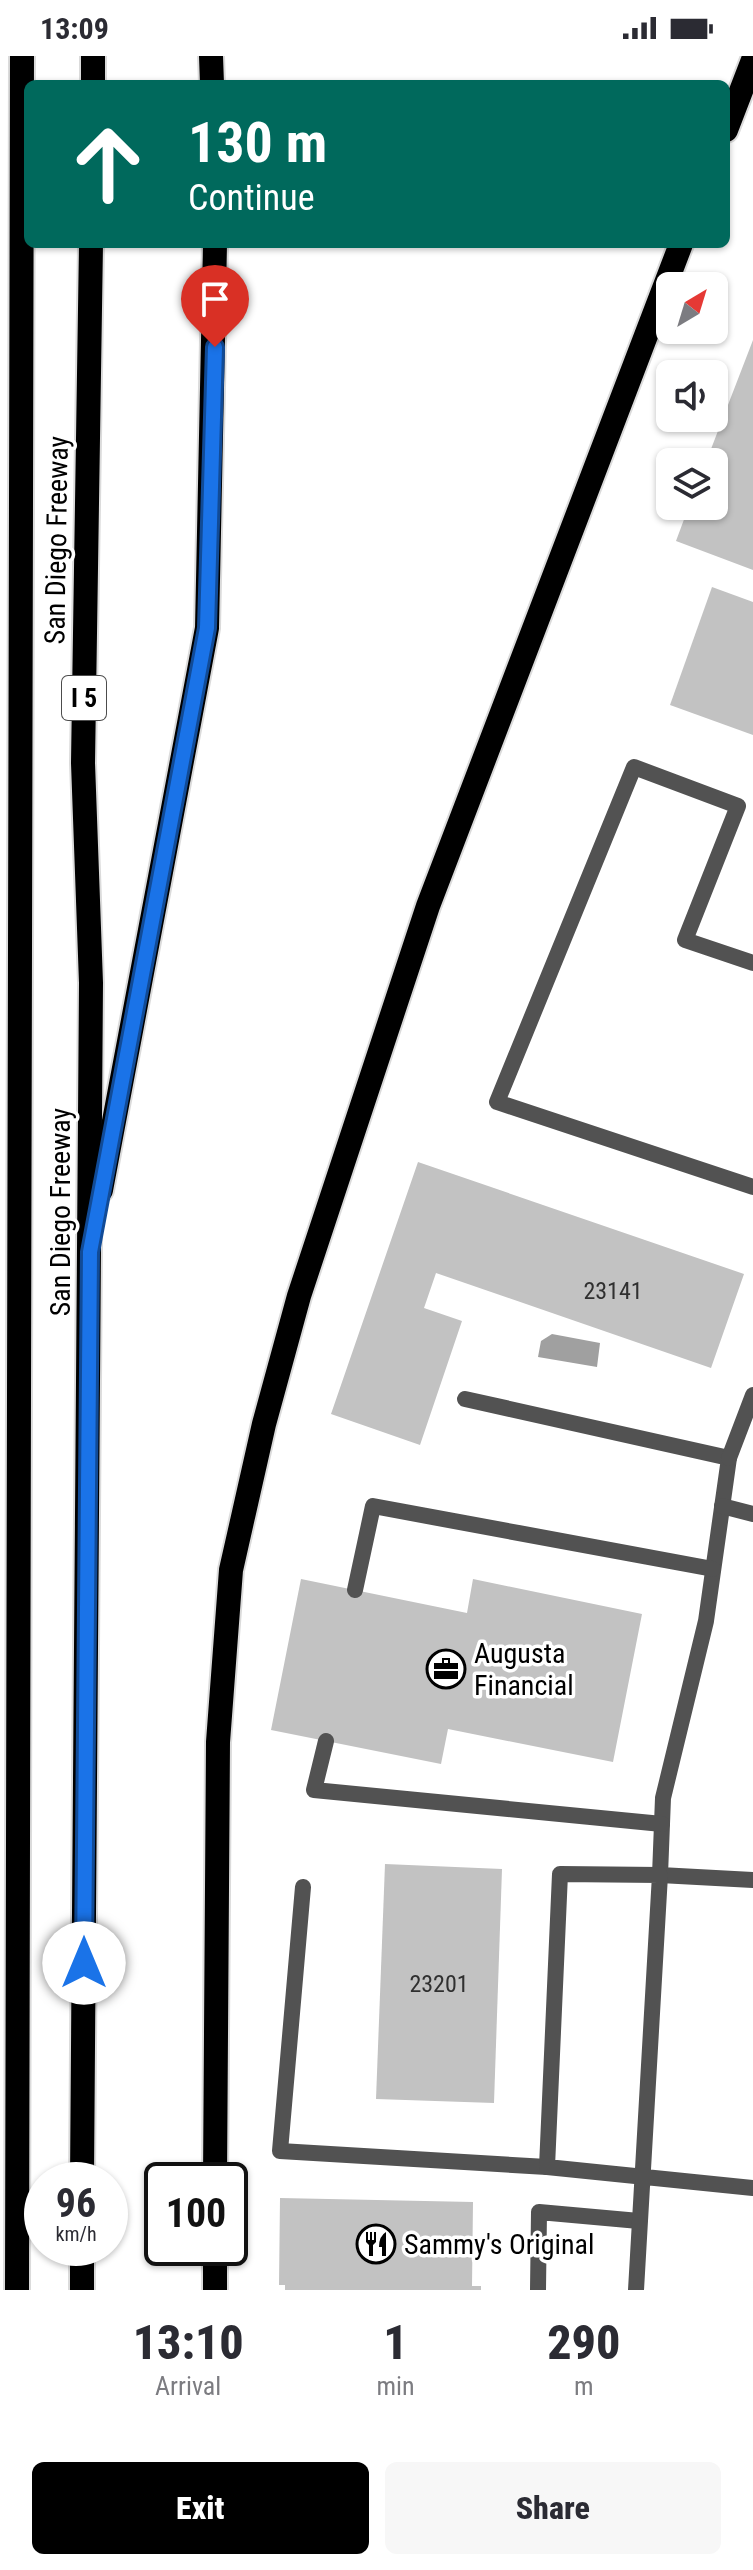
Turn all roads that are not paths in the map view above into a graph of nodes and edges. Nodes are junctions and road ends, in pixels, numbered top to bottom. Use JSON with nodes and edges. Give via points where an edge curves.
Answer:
{"nodes":[{"id":1,"x":22,"y":56,"type":"edge"},
{"id":2,"x":93,"y":56,"type":"edge"},
{"id":3,"x":211,"y":56,"type":"edge"},
{"id":4,"x":753,"y":60,"type":"edge"},
{"id":5,"x":93,"y":80,"type":"edge"},
{"id":6,"x":212,"y":80,"type":"edge"},
{"id":7,"x":730,"y":120,"type":"edge"},
{"id":8,"x":91,"y":248,"type":"edge"},
{"id":9,"x":215,"y":248,"type":"edge"},
{"id":10,"x":679,"y":248,"type":"edge"},
{"id":11,"x":753,"y":963,"type":"edge"},
{"id":12,"x":753,"y":1187,"type":"edge"},
{"id":13,"x":90,"y":1252,"type":"junction"},
{"id":14,"x":753,"y":1395,"type":"edge"},
{"id":15,"x":465,"y":1399,"type":"dead end"},
{"id":16,"x":729,"y":1458,"type":"junction"},
{"id":17,"x":722,"y":1506,"type":"junction"},
{"id":18,"x":753,"y":1514,"type":"edge"},
{"id":19,"x":713,"y":1569,"type":"junction"},
{"id":20,"x":355,"y":1590,"type":"dead end"},
{"id":21,"x":326,"y":1741,"type":"dead end"},
{"id":22,"x":662,"y":1824,"type":"junction"},
{"id":23,"x":660,"y":1875,"type":"junction"},
{"id":24,"x":753,"y":1880,"type":"edge"},
{"id":25,"x":303,"y":1887,"type":"dead end"},
{"id":26,"x":82,"y":2162,"type":"edge"},
{"id":27,"x":215,"y":2162,"type":"edge"},
{"id":28,"x":547,"y":2167,"type":"junction"},
{"id":29,"x":641,"y":2177,"type":"junction"},
{"id":30,"x":753,"y":2188,"type":"edge"},
{"id":31,"x":639,"y":2221,"type":"junction"},
{"id":32,"x":82,"y":2266,"type":"edge"},
{"id":33,"x":215,"y":2266,"type":"edge"},
{"id":34,"x":17,"y":2290,"type":"edge"},
{"id":35,"x":82,"y":2290,"type":"edge"},
{"id":36,"x":215,"y":2290,"type":"edge"},
{"id":37,"x":538,"y":2290,"type":"edge"},
{"id":38,"x":636,"y":2290,"type":"edge"}],
"edges":[{"from":1,"to":34,"type":"highway"},
{"from":2,"to":5,"type":"highway"},
{"from":3,"to":6,"type":"highway"},
{"from":4,"to":7,"type":"highway"},
{"from":8,"to":13,"type":"highway","name":"San Diego Freeway","number":"I 5","via":[[83,763],[91,983]]},
{"from":9,"to":13,"type":"highway","via":[[207,628]]},
{"from":10,"to":27,"type":"highway","via":[[428,906],[299,1296],[264,1424],[231,1570],[219,1726]]},
{"from":11,"to":12,"type":"lane","via":[[685,940],[738,806],[634,767],[497,1102]]},
{"from":13,"to":26,"type":"highway","name":"San Diego Freeway","number":"I 5"},
{"from":14,"to":16,"type":"lane"},
{"from":15,"to":16,"type":"lane"},
{"from":16,"to":17,"type":"lane"},
{"from":17,"to":18,"type":"lane"},
{"from":17,"to":19,"type":"lane"},
{"from":19,"to":20,"type":"lane","via":[[373,1506]]},
{"from":19,"to":22,"type":"lane","via":[[706,1621],[663,1798]]},
{"from":21,"to":22,"type":"lane","via":[[314,1790]]},
{"from":22,"to":23,"type":"lane"},
{"from":23,"to":24,"type":"lane"},
{"from":23,"to":28,"type":"lane","via":[[560,1874]]},
{"from":23,"to":29,"type":"lane"},
{"from":25,"to":28,"type":"lane","via":[[280,2151]]},
{"from":28,"to":29,"type":"lane"},
{"from":29,"to":30,"type":"lane"},
{"from":29,"to":31,"type":"lane"},
{"from":31,"to":37,"type":"lane","via":[[539,2212]]},
{"from":31,"to":38,"type":"lane"},
{"from":32,"to":35,"type":"highway"},
{"from":33,"to":36,"type":"highway"}]}
